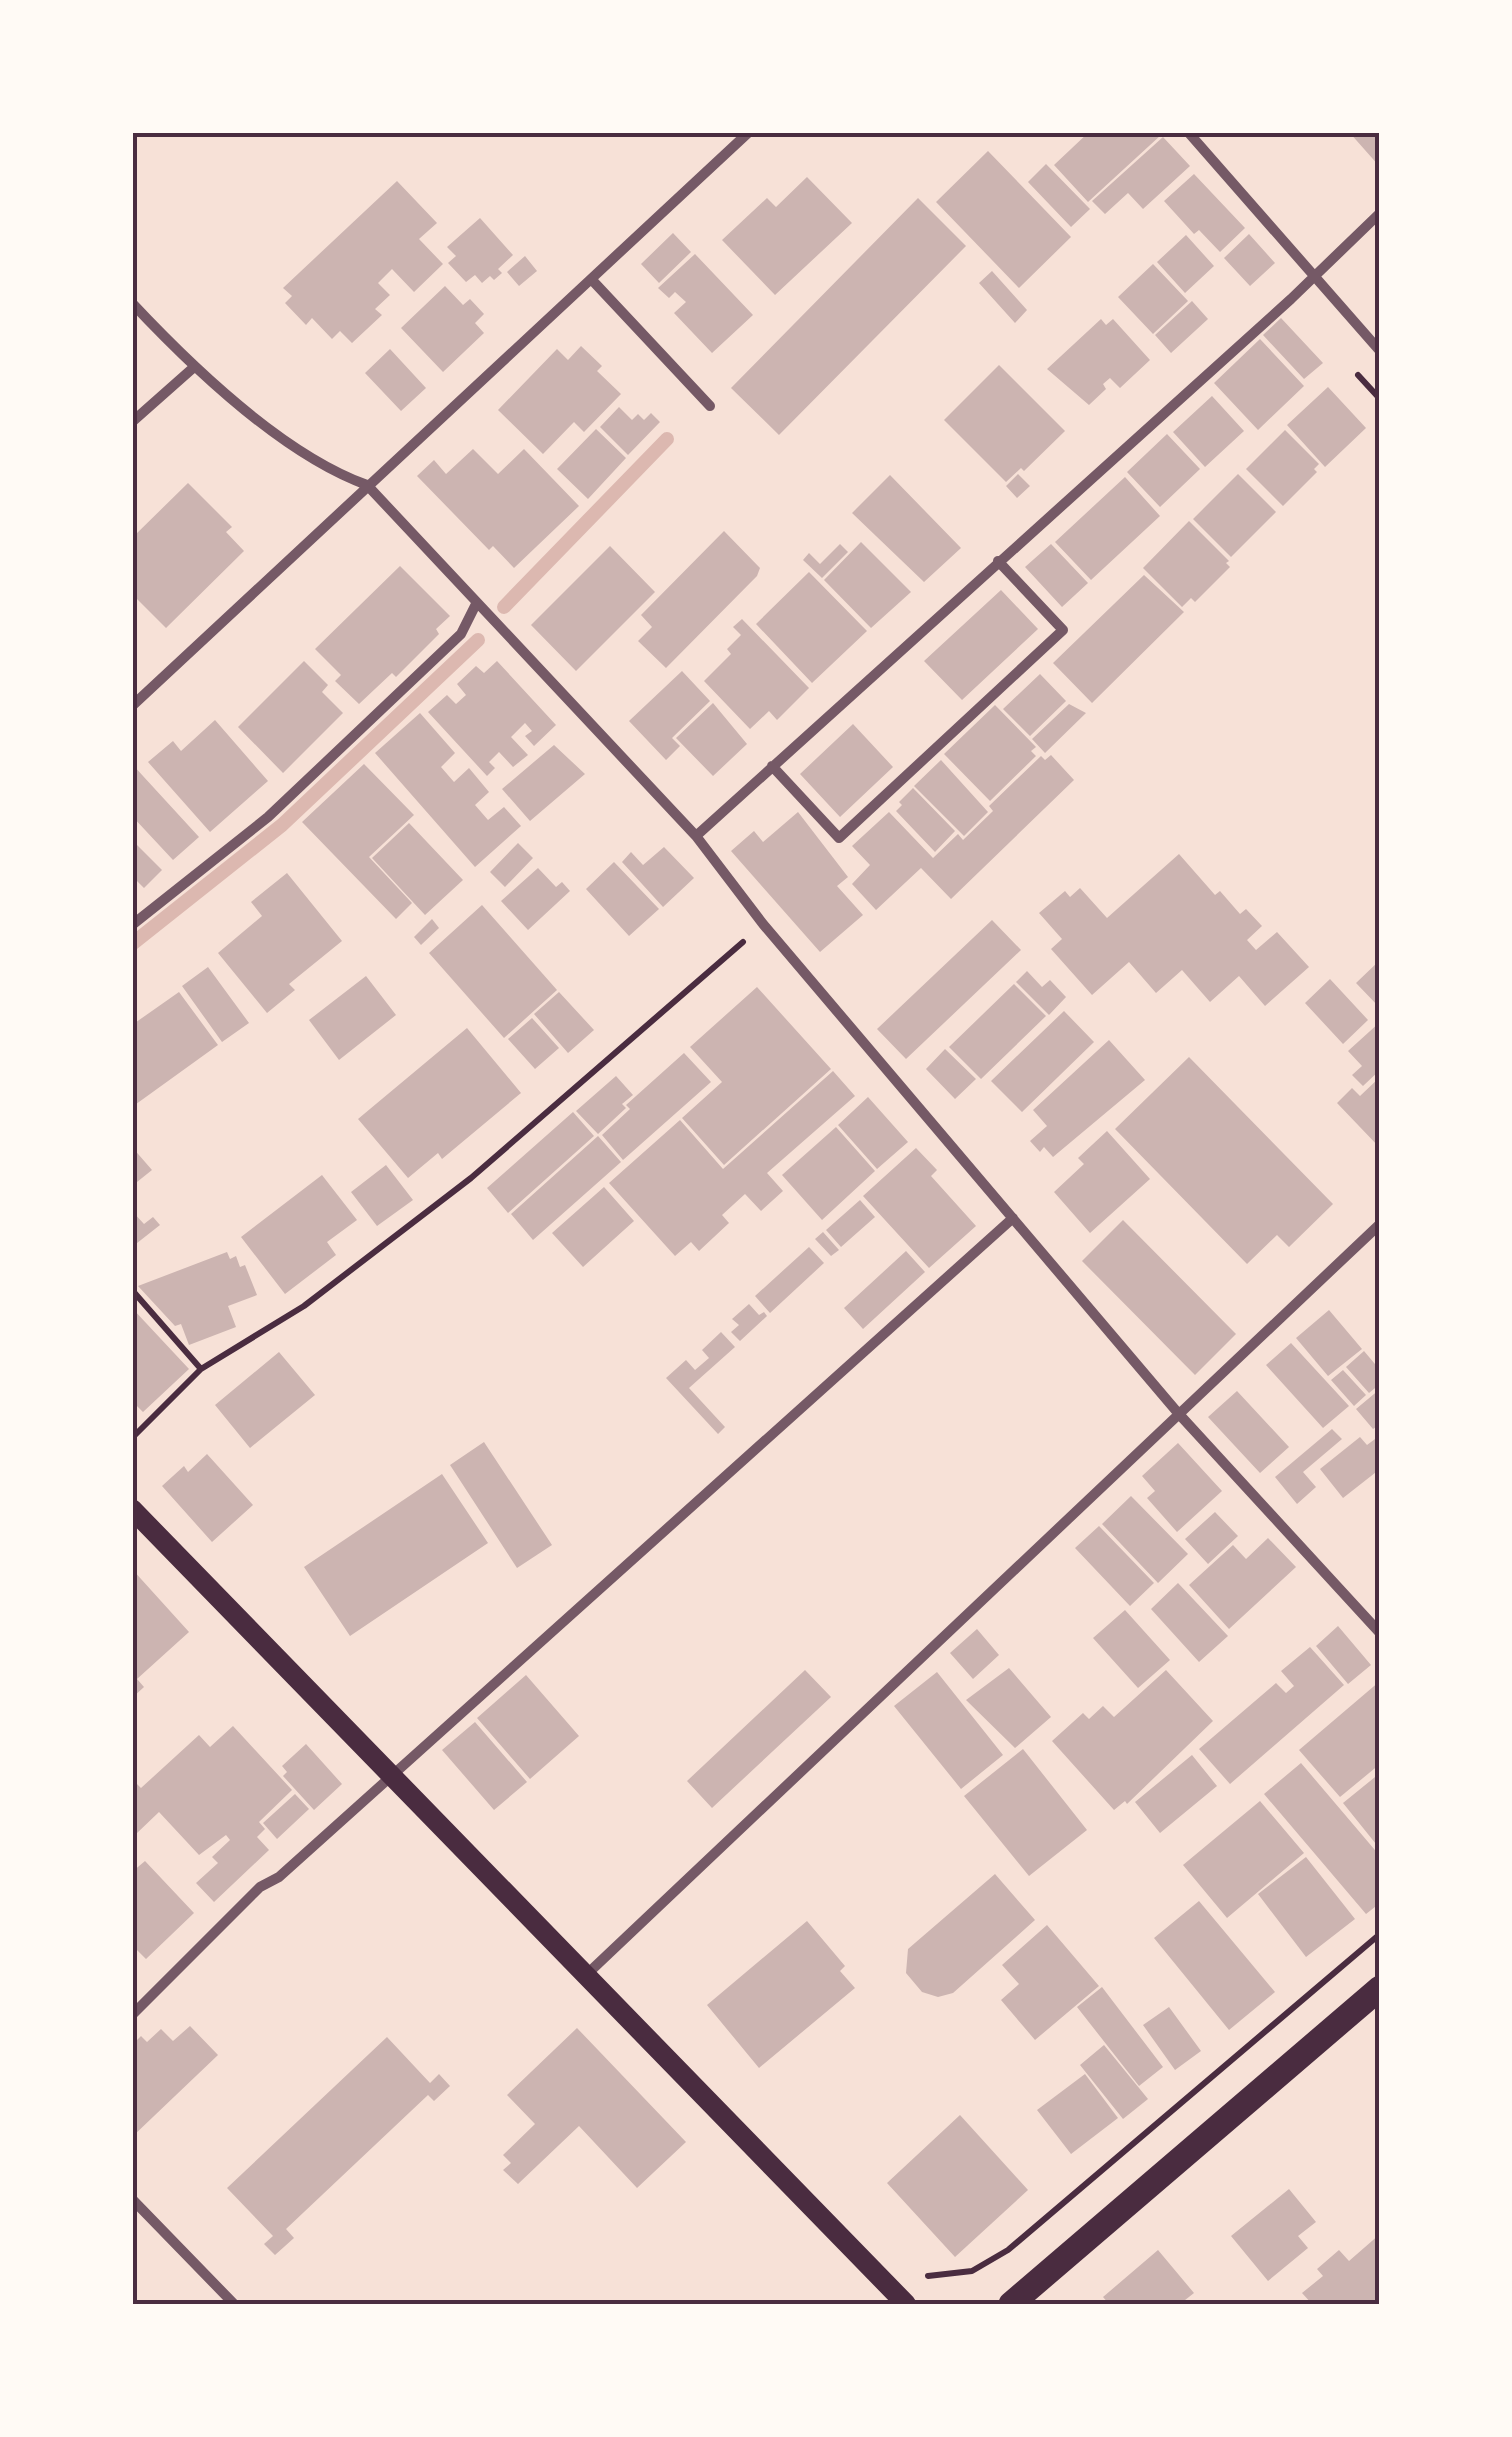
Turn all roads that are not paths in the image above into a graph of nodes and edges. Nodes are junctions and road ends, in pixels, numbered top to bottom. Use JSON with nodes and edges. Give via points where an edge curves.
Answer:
{"nodes":[{"id":1,"x":749,"y":132,"type":"edge"},
{"id":2,"x":1188,"y":132,"type":"edge"},
{"id":3,"x":1380,"y":213,"type":"edge"},
{"id":4,"x":1313,"y":279,"type":"junction"},
{"id":5,"x":592,"y":280,"type":"junction"},
{"id":6,"x":132,"y":303,"type":"edge"},
{"id":7,"x":1380,"y":351,"type":"edge"},
{"id":8,"x":194,"y":368,"type":"junction"},
{"id":9,"x":710,"y":406,"type":"dead end"},
{"id":10,"x":132,"y":422,"type":"edge"},
{"id":11,"x":367,"y":486,"type":"junction"},
{"id":12,"x":998,"y":561,"type":"junction"},
{"id":13,"x":476,"y":604,"type":"junction"},
{"id":14,"x":132,"y":706,"type":"edge"},
{"id":15,"x":772,"y":766,"type":"junction"},
{"id":16,"x":696,"y":836,"type":"junction"},
{"id":17,"x":132,"y":925,"type":"edge"},
{"id":18,"x":1012,"y":1218,"type":"junction"},
{"id":19,"x":1380,"y":1224,"type":"edge"},
{"id":20,"x":1178,"y":1413,"type":"junction"},
{"id":21,"x":132,"y":1509,"type":"edge"},
{"id":22,"x":1380,"y":1633,"type":"edge"},
{"id":23,"x":390,"y":1777,"type":"junction"},
{"id":24,"x":584,"y":1978,"type":"junction"},
{"id":25,"x":1380,"y":1988,"type":"edge"},
{"id":26,"x":132,"y":2016,"type":"edge"},
{"id":27,"x":132,"y":2200,"type":"edge"},
{"id":28,"x":234,"y":2304,"type":"edge"},
{"id":29,"x":906,"y":2304,"type":"edge"},
{"id":30,"x":1011,"y":2304,"type":"edge"}],
"edges":[{"from":1,"to":5,"type":"street"},
{"from":2,"to":4,"type":"street"},
{"from":3,"to":4,"type":"street"},
{"from":4,"to":7,"type":"street"},
{"from":4,"to":12,"type":"street"},
{"from":5,"to":9,"type":"street"},
{"from":5,"to":11,"type":"street"},
{"from":6,"to":8,"type":"street"},
{"from":8,"to":10,"type":"street"},
{"from":8,"to":11,"type":"street","via":[[332,473]]},
{"from":11,"to":13,"type":"street"},
{"from":11,"to":14,"type":"street"},
{"from":12,"to":15,"type":"street"},
{"from":12,"to":15,"type":"street","via":[[1062,630],[839,838]]},
{"from":13,"to":16,"type":"street"},
{"from":13,"to":17,"type":"street","via":[[461,634],[268,817]]},
{"from":15,"to":16,"type":"street"},
{"from":16,"to":18,"type":"street"},
{"from":18,"to":20,"type":"street"},
{"from":18,"to":23,"type":"street"},
{"from":19,"to":20,"type":"street"},
{"from":20,"to":22,"type":"street"},
{"from":20,"to":24,"type":"street"},
{"from":21,"to":23,"type":"main road"},
{"from":23,"to":24,"type":"main road"},
{"from":23,"to":26,"type":"street","via":[[260,1888]]},
{"from":24,"to":29,"type":"main road"},
{"from":25,"to":30,"type":"main road"},
{"from":27,"to":28,"type":"street"}]}
